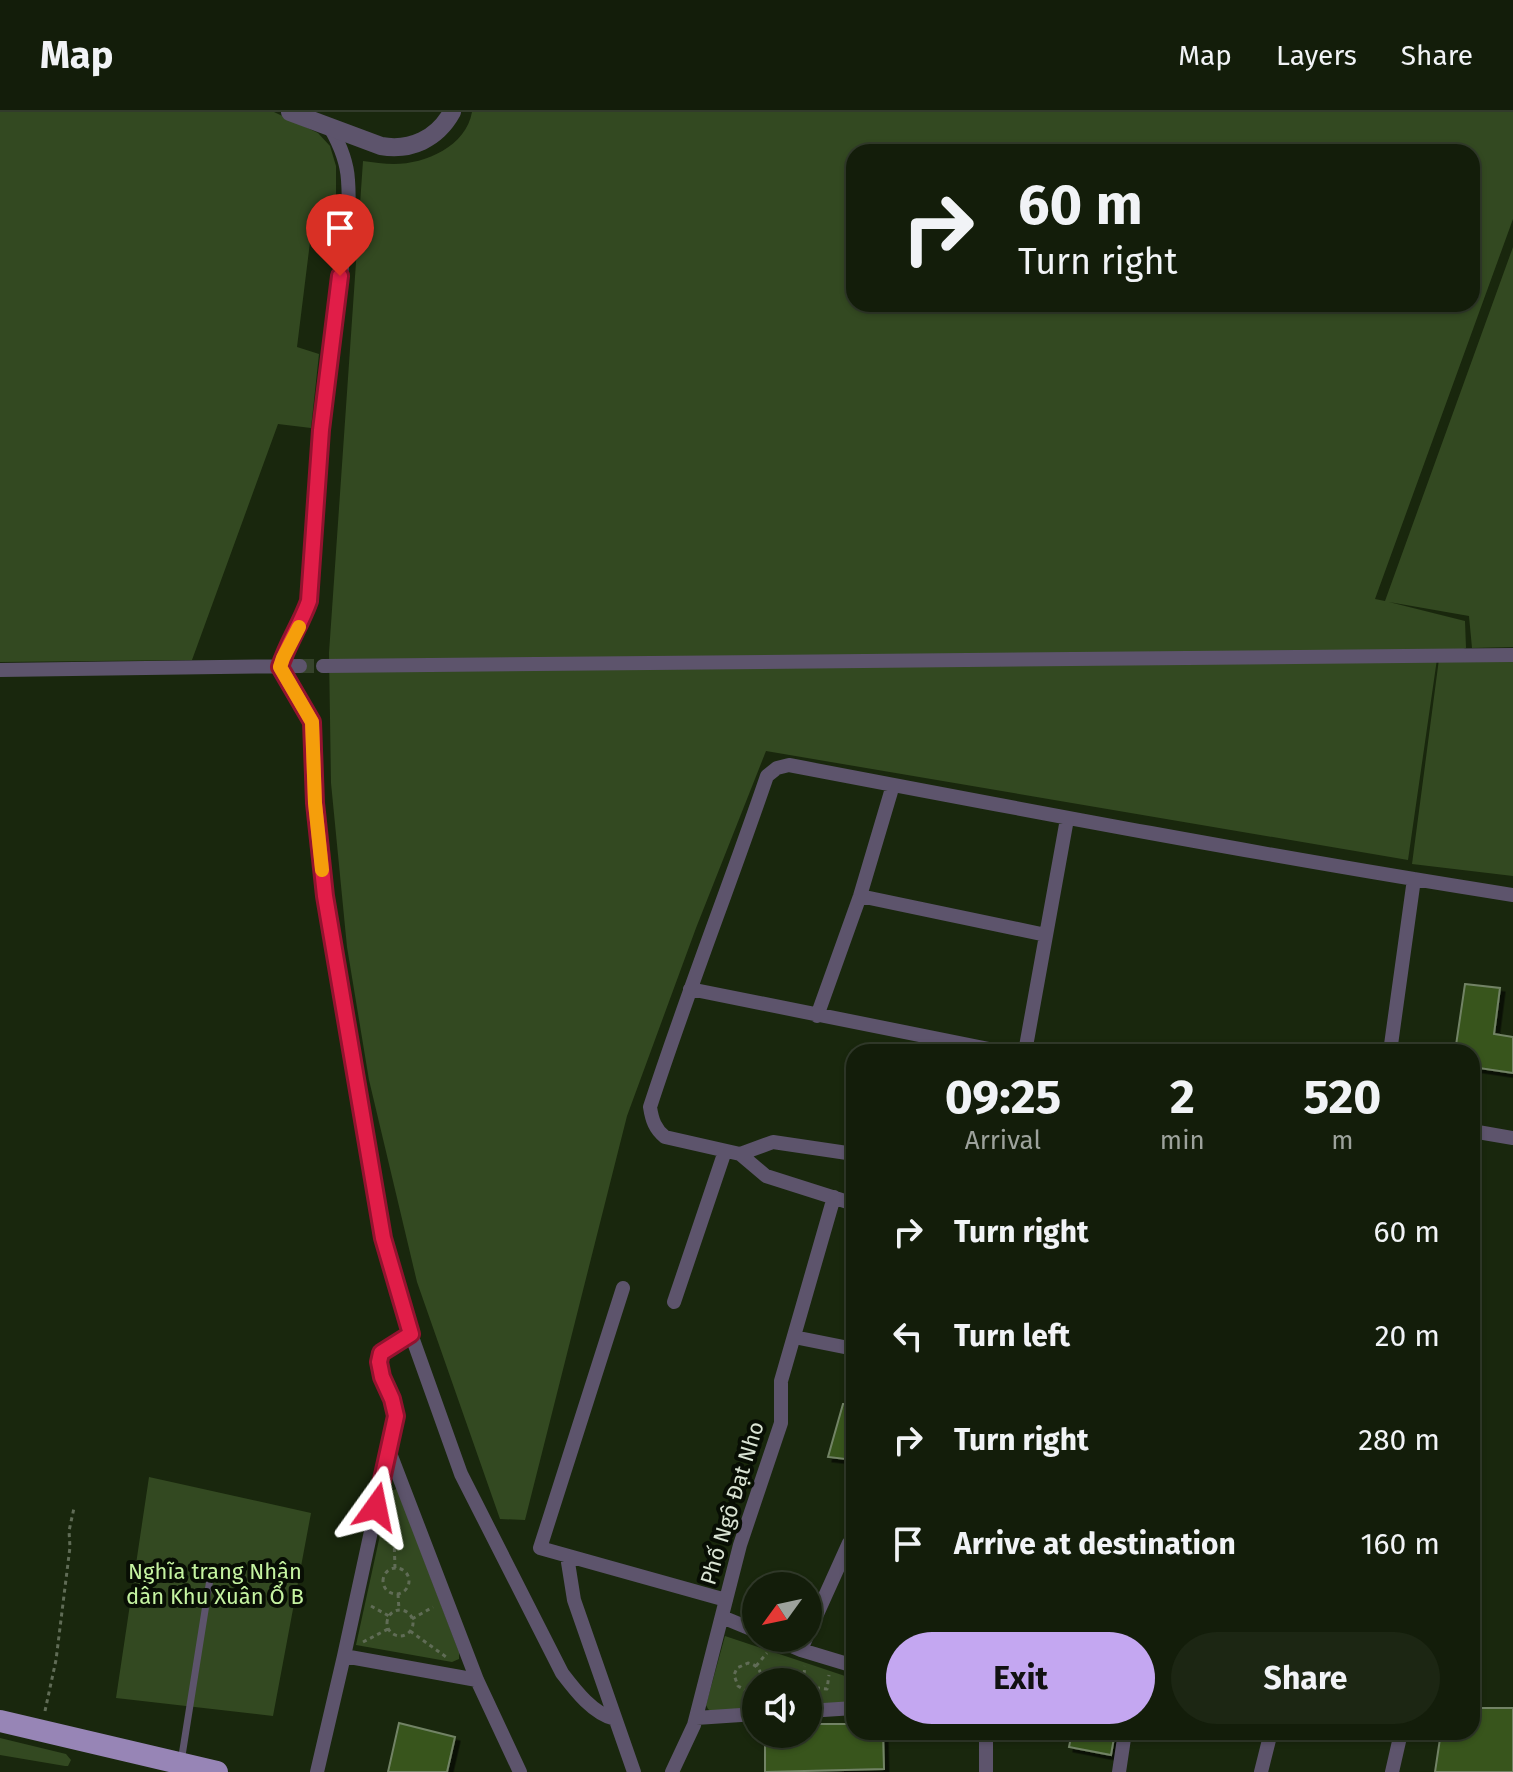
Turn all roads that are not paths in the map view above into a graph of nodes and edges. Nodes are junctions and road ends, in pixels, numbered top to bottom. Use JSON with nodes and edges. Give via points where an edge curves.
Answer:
{"nodes":[{"id":1,"x":290,"y":112,"type":"edge"},
{"id":2,"x":452,"y":112,"type":"edge"},
{"id":3,"x":331,"y":129,"type":"junction"},
{"id":4,"x":1513,"y":655,"type":"edge"},
{"id":5,"x":300,"y":666,"type":"tunnel mouth"},
{"id":6,"x":323,"y":666,"type":"tunnel mouth"},
{"id":7,"x":280,"y":667,"type":"junction"},
{"id":8,"x":0,"y":670,"type":"edge"},
{"id":9,"x":893,"y":785,"type":"junction"},
{"id":10,"x":1067,"y":819,"type":"junction"},
{"id":11,"x":1414,"y":879,"type":"junction"},
{"id":12,"x":1513,"y":895,"type":"edge"},
{"id":13,"x":860,"y":896,"type":"junction"},
{"id":14,"x":1046,"y":935,"type":"junction"},
{"id":15,"x":690,"y":989,"type":"junction"},
{"id":16,"x":817,"y":1016,"type":"junction"},
{"id":17,"x":962,"y":1044,"type":"edge"},
{"id":18,"x":1026,"y":1044,"type":"edge"},
{"id":19,"x":1391,"y":1044,"type":"edge"},
{"id":20,"x":1480,"y":1132,"type":"edge"},
{"id":21,"x":1513,"y":1138,"type":"edge"},
{"id":22,"x":725,"y":1151,"type":"junction"},
{"id":23,"x":846,"y":1153,"type":"edge"},
{"id":24,"x":740,"y":1154,"type":"junction"},
{"id":25,"x":834,"y":1197,"type":"junction"},
{"id":26,"x":846,"y":1201,"type":"edge"},
{"id":27,"x":623,"y":1288,"type":"dead end"},
{"id":28,"x":674,"y":1302,"type":"dead end"},
{"id":29,"x":411,"y":1334,"type":"junction"},
{"id":30,"x":794,"y":1337,"type":"junction"},
{"id":31,"x":846,"y":1347,"type":"edge"},
{"id":32,"x":388,"y":1447,"type":"junction"},
{"id":33,"x":846,"y":1550,"type":"edge"},
{"id":34,"x":567,"y":1556,"type":"junction"},
{"id":35,"x":210,"y":1579,"type":"dead end"},
{"id":36,"x":726,"y":1600,"type":"junction"},
{"id":37,"x":822,"y":1607,"type":"edge"},
{"id":38,"x":722,"y":1617,"type":"junction"},
{"id":39,"x":742,"y":1625,"type":"edge"},
{"id":40,"x":350,"y":1651,"type":"junction"},
{"id":41,"x":818,"y":1652,"type":"edge"},
{"id":42,"x":846,"y":1663,"type":"edge"},
{"id":43,"x":477,"y":1680,"type":"junction"},
{"id":44,"x":846,"y":1709,"type":"edge"},
{"id":45,"x":822,"y":1710,"type":"edge"},
{"id":46,"x":742,"y":1715,"type":"edge"},
{"id":47,"x":696,"y":1718,"type":"junction"},
{"id":48,"x":615,"y":1719,"type":"junction"},
{"id":49,"x":0,"y":1721,"type":"edge"},
{"id":50,"x":986,"y":1740,"type":"edge"},
{"id":51,"x":1124,"y":1740,"type":"edge"},
{"id":52,"x":1269,"y":1740,"type":"edge"},
{"id":53,"x":1399,"y":1740,"type":"edge"},
{"id":54,"x":167,"y":1765,"type":"edge"},
{"id":55,"x":217,"y":1772,"type":"edge"},
{"id":56,"x":317,"y":1772,"type":"edge"},
{"id":57,"x":520,"y":1772,"type":"edge"},
{"id":58,"x":634,"y":1772,"type":"edge"},
{"id":59,"x":672,"y":1772,"type":"edge"},
{"id":60,"x":986,"y":1772,"type":"edge"},
{"id":61,"x":1119,"y":1772,"type":"edge"},
{"id":62,"x":1261,"y":1772,"type":"edge"},
{"id":63,"x":1392,"y":1772,"type":"edge"}],
"edges":[{"from":1,"to":3,"type":"street"},
{"from":2,"to":3,"type":"street","via":[[437,133],[405,147],[381,146]]},
{"from":3,"to":7,"type":"street","via":[[345,161],[349,213],[321,430],[309,601]]},
{"from":4,"to":6,"type":"street"},
{"from":5,"to":7,"type":"street"},
{"from":7,"to":8,"type":"street"},
{"from":7,"to":29,"type":"street","via":[[312,722],[325,896],[383,1238]]},
{"from":9,"to":10,"type":"street"},
{"from":9,"to":13,"type":"street"},
{"from":9,"to":15,"type":"street","via":[[789,765],[770,772]]},
{"from":10,"to":11,"type":"street"},
{"from":10,"to":14,"type":"street"},
{"from":11,"to":12,"type":"street"},
{"from":11,"to":19,"type":"street"},
{"from":13,"to":14,"type":"street"},
{"from":13,"to":16,"type":"street"},
{"from":14,"to":18,"type":"street"},
{"from":15,"to":16,"type":"street"},
{"from":15,"to":22,"type":"street","via":[[650,1107],[652,1120],[665,1137]]},
{"from":16,"to":17,"type":"street"},
{"from":20,"to":21,"type":"street"},
{"from":22,"to":24,"type":"street"},
{"from":22,"to":28,"type":"street"},
{"from":23,"to":24,"type":"street","via":[[773,1142]]},
{"from":24,"to":25,"type":"street","via":[[766,1176]]},
{"from":25,"to":26,"type":"street"},
{"from":25,"to":30,"type":"street","name":"Phố Ngô Đạt Nho"},
{"from":27,"to":34,"type":"street","via":[[540,1548]]},
{"from":29,"to":32,"type":"street","via":[[381,1353],[379,1362],[396,1416]]},
{"from":29,"to":48,"type":"street","via":[[461,1474],[562,1673],[586,1700]]},
{"from":30,"to":31,"type":"street"},
{"from":30,"to":36,"type":"street","name":"Phố Ngô Đạt Nho","via":[[781,1381],[781,1423]]},
{"from":32,"to":40,"type":"street"},
{"from":32,"to":43,"type":"street"},
{"from":33,"to":37,"type":"street"},
{"from":34,"to":36,"type":"street"},
{"from":34,"to":48,"type":"street","via":[[574,1600]]},
{"from":35,"to":54,"type":"lane"},
{"from":36,"to":38,"type":"street","name":"Phố Ngô Đạt Nho"},
{"from":38,"to":39,"type":"street"},
{"from":38,"to":47,"type":"street","name":"Phố Ngô Đạt Nho"},
{"from":40,"to":43,"type":"street"},
{"from":40,"to":56,"type":"street"},
{"from":41,"to":42,"type":"street"},
{"from":43,"to":57,"type":"street"},
{"from":44,"to":45,"type":"street"},
{"from":46,"to":47,"type":"street"},
{"from":47,"to":59,"type":"street","name":"Phố Ngô Đạt Nho"},
{"from":48,"to":58,"type":"street"},
{"from":49,"to":54,"type":"main road"},
{"from":50,"to":60,"type":"street"},
{"from":51,"to":61,"type":"street"},
{"from":52,"to":62,"type":"street"},
{"from":53,"to":63,"type":"street"},
{"from":54,"to":55,"type":"main road"}]}
